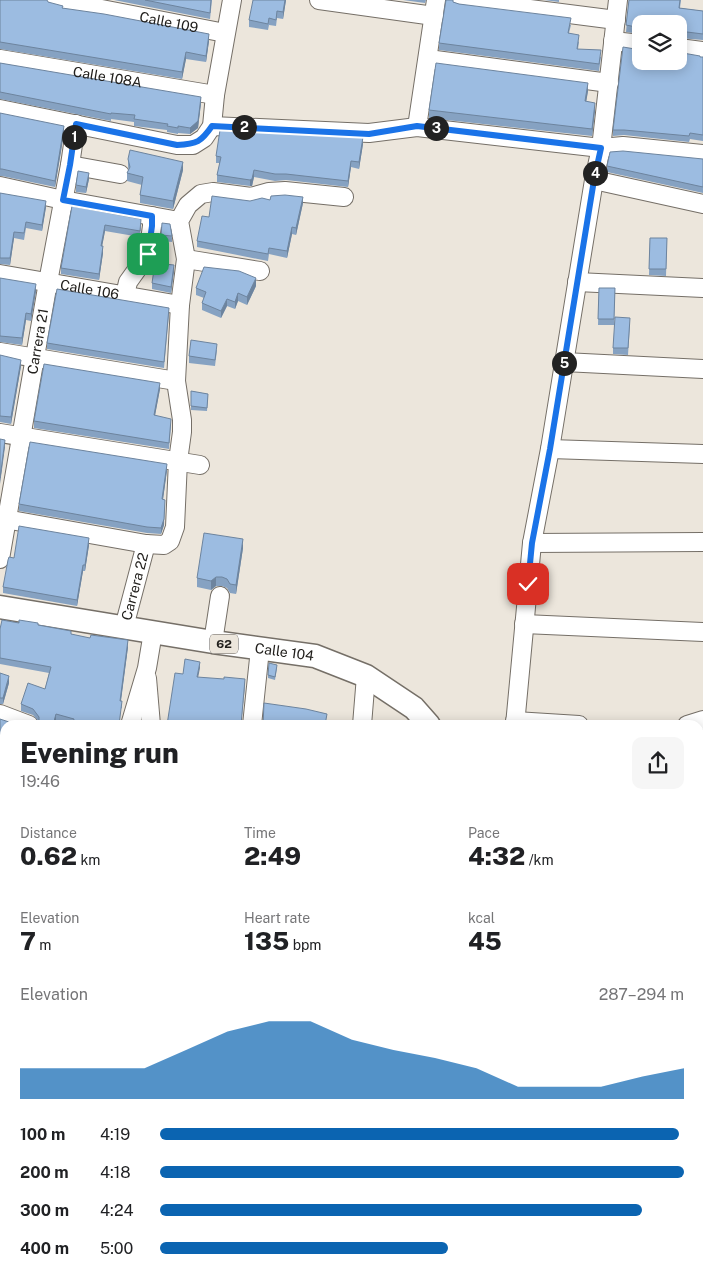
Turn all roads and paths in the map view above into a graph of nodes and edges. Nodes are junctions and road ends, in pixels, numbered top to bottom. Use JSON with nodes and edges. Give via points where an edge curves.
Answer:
{"nodes":[{"id":1,"x":55,"y":0,"type":"edge"},
{"id":2,"x":232,"y":0,"type":"edge"},
{"id":3,"x":319,"y":0,"type":"edge"},
{"id":4,"x":460,"y":0,"type":"edge"},
{"id":5,"x":618,"y":0,"type":"edge"},
{"id":6,"x":97,"y":4,"type":"edge"},
{"id":7,"x":435,"y":8,"type":"edge"},
{"id":8,"x":616,"y":20,"type":"junction"},
{"id":9,"x":225,"y":33,"type":"junction"},
{"id":10,"x":613,"y":40,"type":"junction"},
{"id":11,"x":632,"y":43,"type":"edge"},
{"id":12,"x":687,"y":49,"type":"edge"},
{"id":13,"x":703,"y":51,"type":"edge"},
{"id":14,"x":0,"y":59,"type":"edge"},
{"id":15,"x":428,"y":59,"type":"junction"},
{"id":16,"x":609,"y":83,"type":"junction"},
{"id":17,"x":215,"y":95,"type":"junction"},
{"id":18,"x":0,"y":109,"type":"edge"},
{"id":19,"x":76,"y":124,"type":"junction"},
{"id":20,"x":212,"y":126,"type":"junction"},
{"id":21,"x":417,"y":126,"type":"junction"},
{"id":22,"x":601,"y":148,"type":"junction"},
{"id":23,"x":703,"y":154,"type":"edge"},
{"id":24,"x":70,"y":165,"type":"junction"},
{"id":25,"x":120,"y":174,"type":"dead end"},
{"id":26,"x":594,"y":180,"type":"junction"},
{"id":27,"x":0,"y":186,"type":"edge"},
{"id":28,"x":344,"y":197,"type":"dead end"},
{"id":29,"x":63,"y":200,"type":"junction"},
{"id":30,"x":703,"y":204,"type":"edge"},
{"id":31,"x":152,"y":216,"type":"junction"},
{"id":32,"x":179,"y":221,"type":"junction"},
{"id":33,"x":186,"y":259,"type":"junction"},
{"id":34,"x":260,"y":271,"type":"dead end"},
{"id":35,"x":0,"y":274,"type":"edge"},
{"id":36,"x":48,"y":282,"type":"junction"},
{"id":37,"x":577,"y":282,"type":"junction"},
{"id":38,"x":703,"y":288,"type":"edge"},
{"id":39,"x":125,"y":295,"type":"junction"},
{"id":40,"x":180,"y":305,"type":"junction"},
{"id":41,"x":0,"y":352,"type":"edge"},
{"id":42,"x":35,"y":358,"type":"junction"},
{"id":43,"x":564,"y":362,"type":"junction"},
{"id":44,"x":703,"y":369,"type":"edge"},
{"id":45,"x":176,"y":381,"type":"junction"},
{"id":46,"x":0,"y":434,"type":"edge"},
{"id":47,"x":21,"y":437,"type":"junction"},
{"id":48,"x":550,"y":449,"type":"junction"},
{"id":49,"x":703,"y":454,"type":"edge"},
{"id":50,"x":178,"y":462,"type":"junction"},
{"id":51,"x":200,"y":465,"type":"dead end"},
{"id":52,"x":4,"y":518,"type":"edge"},
{"id":53,"x":703,"y":542,"type":"edge"},
{"id":54,"x":532,"y":543,"type":"junction"},
{"id":55,"x":146,"y":544,"type":"junction"},
{"id":56,"x":0,"y":559,"type":"edge"},
{"id":57,"x":220,"y":596,"type":"dead end"},
{"id":58,"x":0,"y":607,"type":"edge"},
{"id":59,"x":524,"y":624,"type":"junction"},
{"id":60,"x":124,"y":627,"type":"junction"},
{"id":61,"x":153,"y":632,"type":"junction"},
{"id":62,"x":703,"y":632,"type":"edge"},
{"id":63,"x":213,"y":642,"type":"junction"},
{"id":64,"x":260,"y":649,"type":"junction"},
{"id":65,"x":147,"y":668,"type":"junction"},
{"id":66,"x":366,"y":676,"type":"junction"},
{"id":67,"x":0,"y":714,"type":"edge"},
{"id":68,"x":16,"y":720,"type":"edge"},
{"id":69,"x":131,"y":720,"type":"edge"},
{"id":70,"x":151,"y":720,"type":"edge"},
{"id":71,"x":253,"y":720,"type":"edge"},
{"id":72,"x":362,"y":720,"type":"edge"},
{"id":73,"x":425,"y":720,"type":"edge"},
{"id":74,"x":515,"y":720,"type":"edge"}],
"edges":[{"from":1,"to":6,"type":"street","name":"Calle 109"},
{"from":2,"to":9,"type":"street"},
{"from":3,"to":7,"type":"street"},
{"from":4,"to":8,"type":"street"},
{"from":5,"to":8,"type":"street"},
{"from":6,"to":9,"type":"street","name":"Calle 109"},
{"from":7,"to":15,"type":"street"},
{"from":8,"to":10,"type":"street"},
{"from":9,"to":17,"type":"street"},
{"from":10,"to":11,"type":"street"},
{"from":10,"to":16,"type":"street"},
{"from":12,"to":13,"type":"street"},
{"from":14,"to":17,"type":"street","name":"Calle 108A"},
{"from":15,"to":16,"type":"street"},
{"from":15,"to":21,"type":"street"},
{"from":16,"to":22,"type":"street"},
{"from":17,"to":20,"type":"street"},
{"from":18,"to":19,"type":"street"},
{"from":19,"to":20,"type":"street","via":[[177,145],[193,145],[204,138]]},
{"from":19,"to":24,"type":"street","name":"Carrera 21"},
{"from":20,"to":21,"type":"street","via":[[369,134]]},
{"from":21,"to":22,"type":"street"},
{"from":22,"to":23,"type":"street","via":[[622,146]]},
{"from":22,"to":26,"type":"street"},
{"from":24,"to":25,"type":"street"},
{"from":24,"to":29,"type":"street","name":"Carrera 21"},
{"from":26,"to":30,"type":"street"},
{"from":26,"to":37,"type":"street"},
{"from":27,"to":29,"type":"street"},
{"from":28,"to":32,"type":"street","via":[[285,191],[251,197],[213,192],[201,194],[188,205]]},
{"from":29,"to":31,"type":"street"},
{"from":29,"to":36,"type":"street","name":"Carrera 21"},
{"from":31,"to":32,"type":"street"},
{"from":31,"to":39,"type":"street","via":[[148,254],[131,276]]},
{"from":32,"to":33,"type":"street"},
{"from":33,"to":34,"type":"street"},
{"from":33,"to":40,"type":"street"},
{"from":35,"to":36,"type":"street","name":"Calle 106"},
{"from":36,"to":39,"type":"street","name":"Calle 106"},
{"from":36,"to":42,"type":"street","name":"Carrera 21"},
{"from":37,"to":38,"type":"street"},
{"from":37,"to":43,"type":"street"},
{"from":39,"to":40,"type":"street","name":"Calle 106"},
{"from":40,"to":45,"type":"street"},
{"from":41,"to":42,"type":"street"},
{"from":42,"to":45,"type":"street"},
{"from":42,"to":47,"type":"street","name":"Carrera 21"},
{"from":43,"to":44,"type":"street"},
{"from":43,"to":48,"type":"street"},
{"from":45,"to":50,"type":"street","via":[[182,420]]},
{"from":46,"to":47,"type":"street"},
{"from":47,"to":50,"type":"street"},
{"from":47,"to":52,"type":"street","name":"Carrera 21"},
{"from":48,"to":49,"type":"street"},
{"from":48,"to":54,"type":"street"},
{"from":50,"to":51,"type":"street"},
{"from":50,"to":55,"type":"street","via":[[174,534],[164,545]]},
{"from":52,"to":55,"type":"street"},
{"from":52,"to":56,"type":"street","name":"Carrera 21"},
{"from":53,"to":54,"type":"street"},
{"from":54,"to":59,"type":"street"},
{"from":55,"to":60,"type":"street","name":"Carrera 22"},
{"from":57,"to":63,"type":"street"},
{"from":58,"to":60,"type":"main road","name":"Calle 104","number":"62"},
{"from":59,"to":62,"type":"street"},
{"from":59,"to":74,"type":"street"},
{"from":60,"to":61,"type":"main road","name":"Calle 104","number":"62"},
{"from":61,"to":63,"type":"main road","name":"Calle 104","number":"62"},
{"from":61,"to":65,"type":"street"},
{"from":63,"to":64,"type":"main road","name":"Calle 104","number":"62"},
{"from":64,"to":66,"type":"main road","name":"Calle 104","number":"62","via":[[315,656]]},
{"from":64,"to":71,"type":"street"},
{"from":65,"to":69,"type":"street"},
{"from":65,"to":70,"type":"street"},
{"from":66,"to":72,"type":"street"},
{"from":66,"to":73,"type":"main road","name":"Calle 104","number":"62","via":[[414,708]]},
{"from":67,"to":68,"type":"street"}]}
